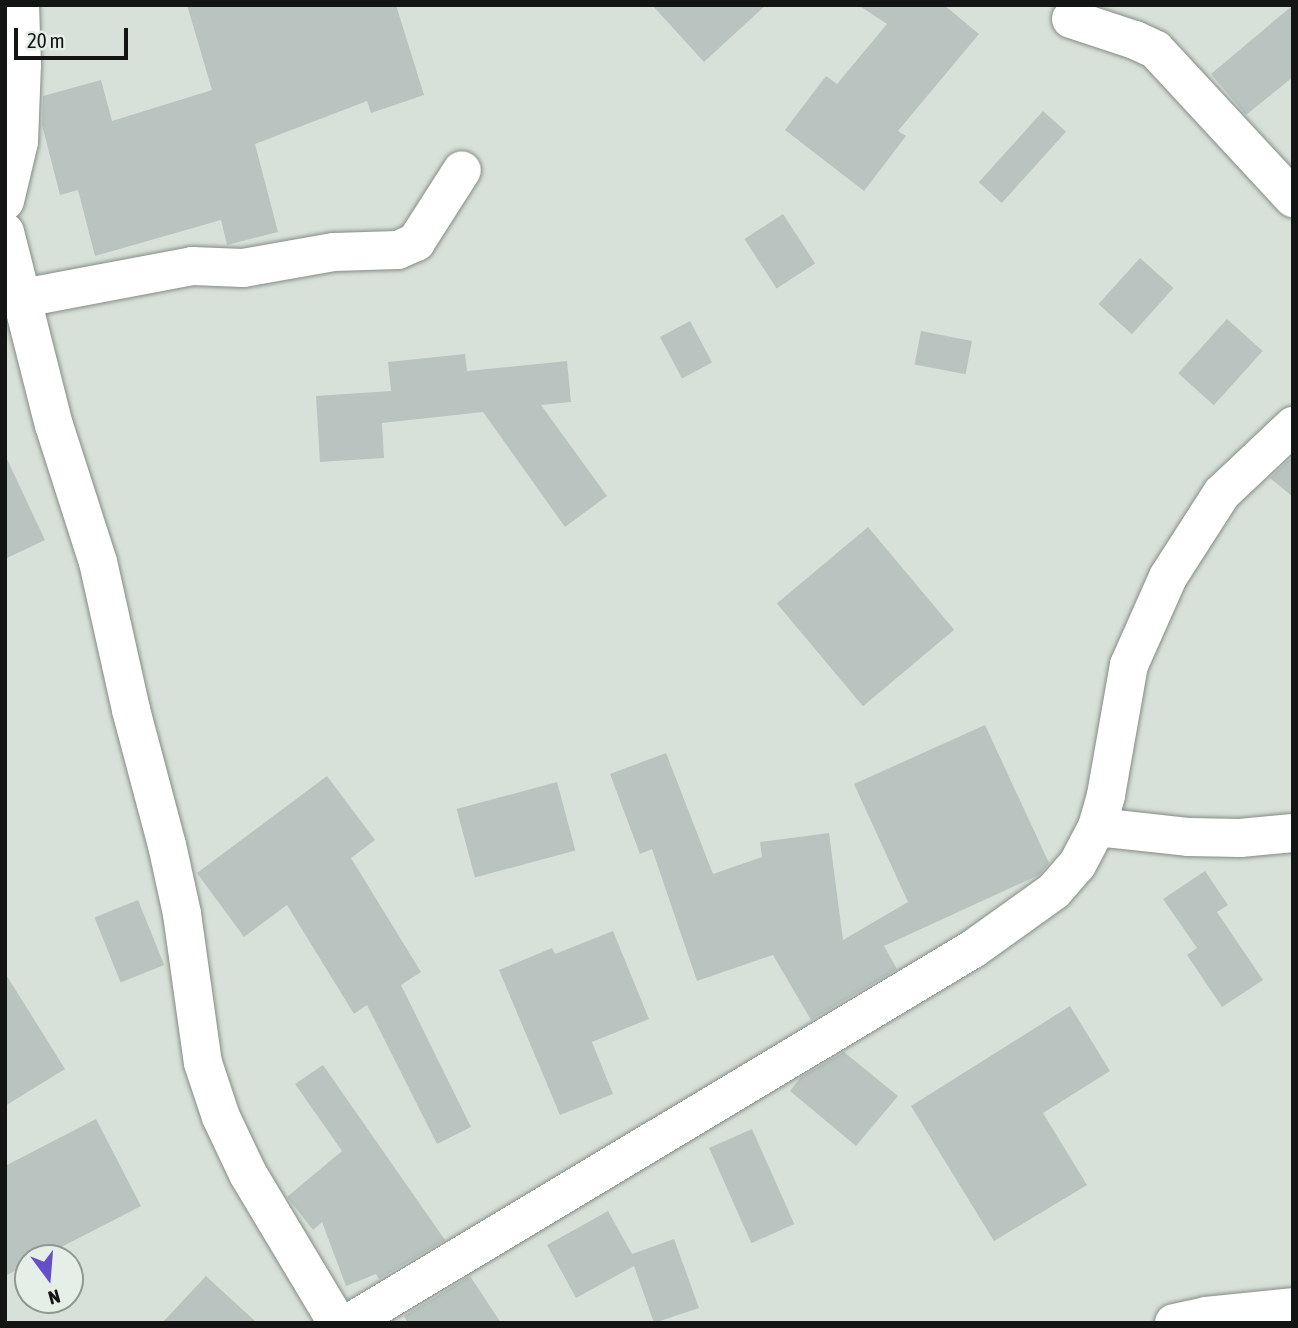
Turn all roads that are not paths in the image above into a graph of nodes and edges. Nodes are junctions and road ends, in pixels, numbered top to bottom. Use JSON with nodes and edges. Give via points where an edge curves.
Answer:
{"nodes":[{"id":1,"x":20,"y":5,"type":"edge"},
{"id":2,"x":1071,"y":19,"type":"dead end"},
{"id":3,"x":463,"y":170,"type":"dead end"},
{"id":4,"x":1293,"y":198,"type":"edge"},
{"id":5,"x":5,"y":201,"type":"edge"},
{"id":6,"x":5,"y":232,"type":"edge"},
{"id":7,"x":23,"y":298,"type":"junction"},
{"id":8,"x":1293,"y":426,"type":"edge"},
{"id":9,"x":1097,"y":827,"type":"junction"},
{"id":10,"x":1293,"y":832,"type":"edge"},
{"id":11,"x":1293,"y":1307,"type":"edge"},
{"id":12,"x":337,"y":1323,"type":"edge"},
{"id":13,"x":349,"y":1323,"type":"edge"},
{"id":14,"x":1174,"y":1323,"type":"edge"}],
"edges":[{"from":1,"to":5,"type":"street","via":[[19,142]]},
{"from":2,"to":4,"type":"street","via":[[1156,50]]},
{"from":3,"to":7,"type":"street","via":[[416,242],[398,250],[334,253],[243,268],[192,267]]},
{"from":6,"to":7,"type":"street"},
{"from":7,"to":12,"type":"street","via":[[54,425],[98,562],[167,845],[182,914],[203,1063],[221,1117],[248,1174]]},
{"from":8,"to":9,"type":"street","via":[[1222,494],[1168,577],[1129,665]]},
{"from":9,"to":10,"type":"street","via":[[1189,837]]},
{"from":9,"to":13,"type":"street","via":[[1077,865],[1054,891],[973,949]]},
{"from":11,"to":14,"type":"street"}]}
